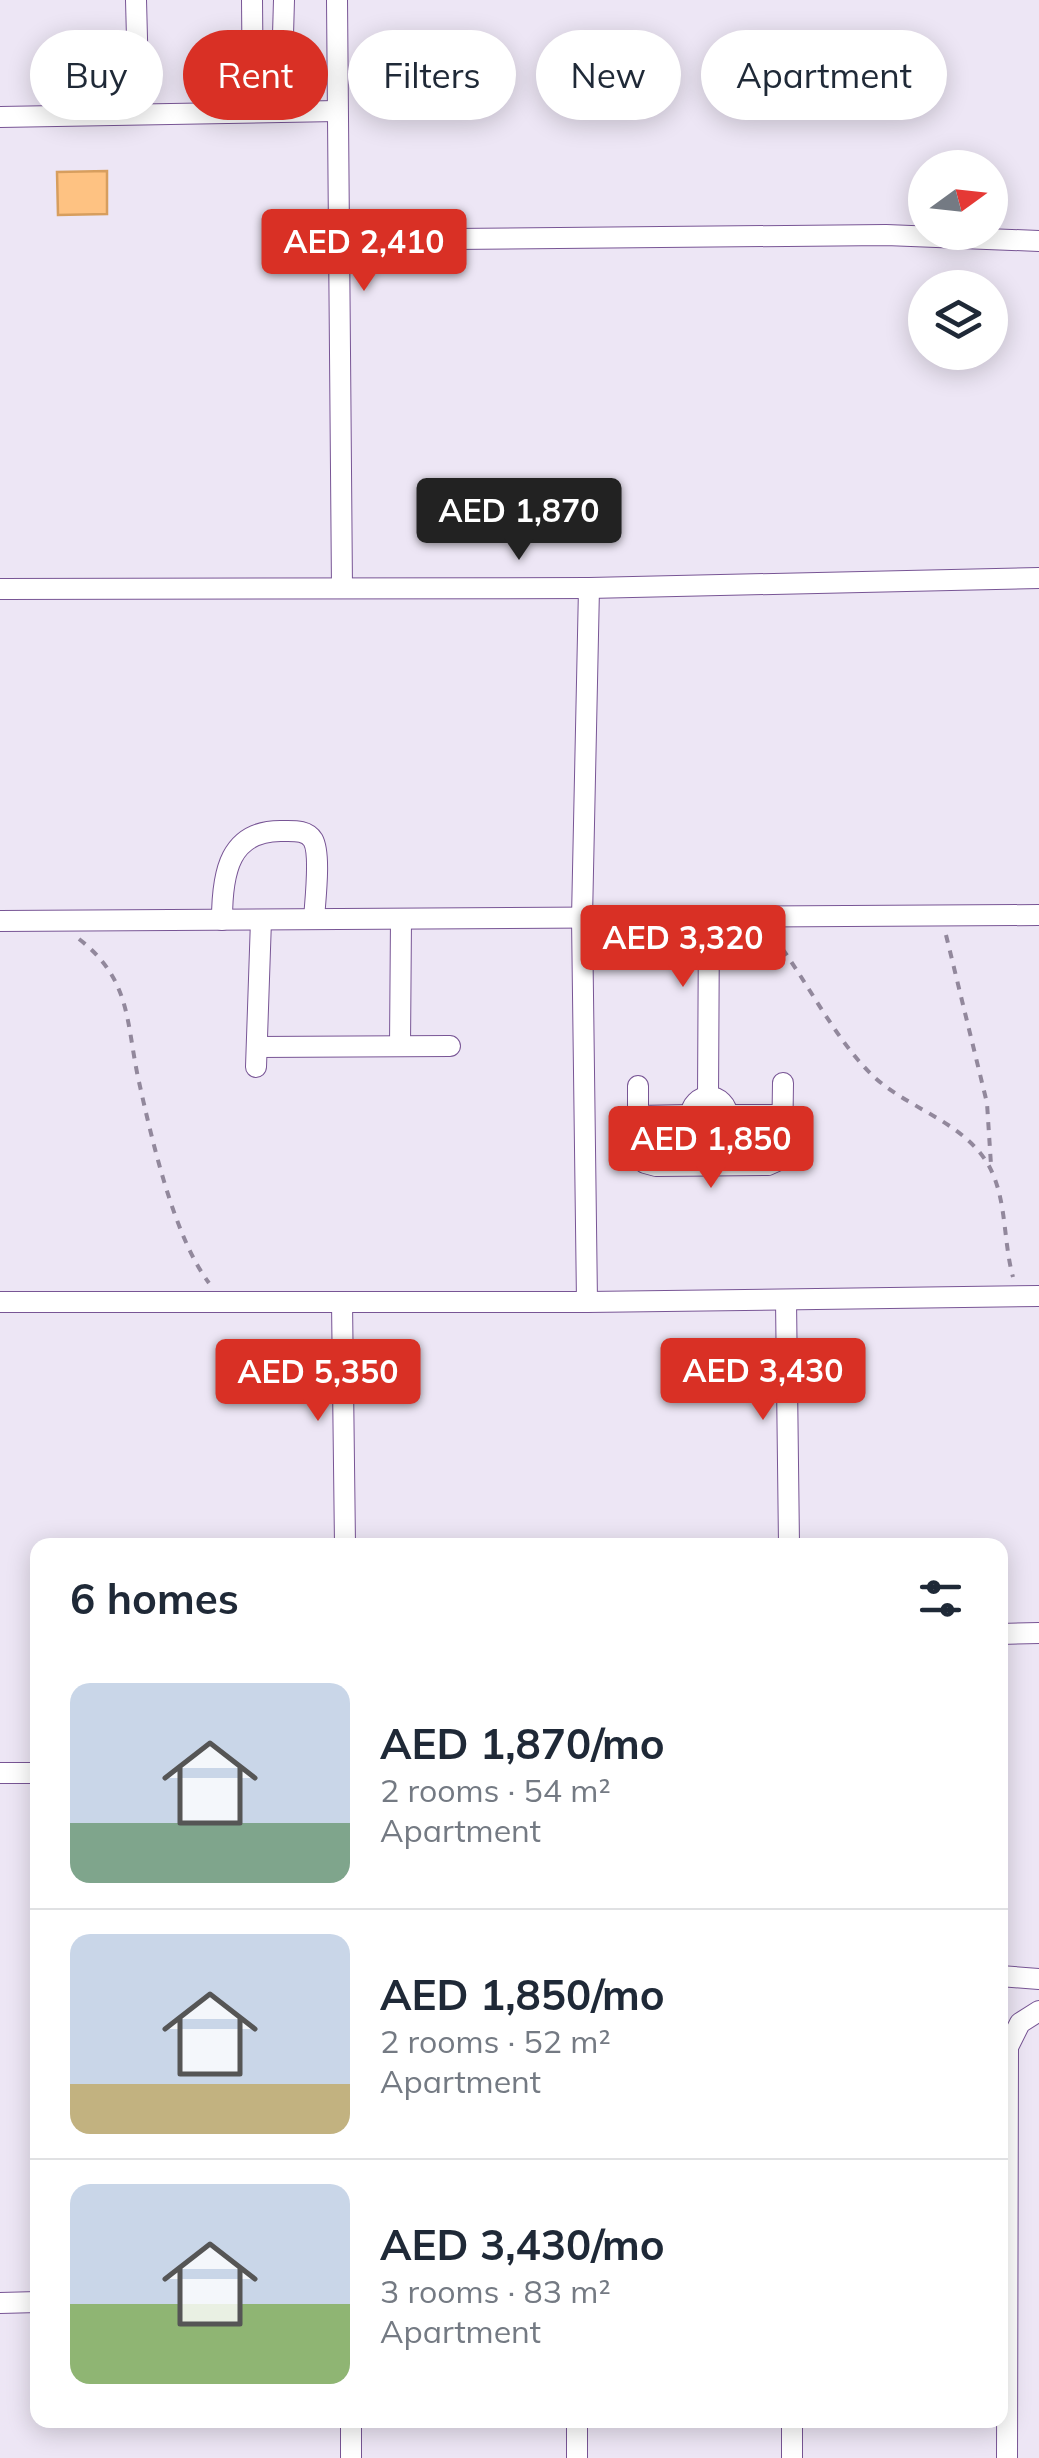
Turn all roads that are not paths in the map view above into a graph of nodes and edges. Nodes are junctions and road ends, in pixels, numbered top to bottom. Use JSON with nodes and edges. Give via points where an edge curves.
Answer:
{"nodes":[{"id":1,"x":136,"y":0,"type":"edge"},
{"id":2,"x":252,"y":0,"type":"edge"},
{"id":3,"x":284,"y":0,"type":"edge"},
{"id":4,"x":337,"y":0,"type":"edge"},
{"id":5,"x":137,"y":30,"type":"edge"},
{"id":6,"x":252,"y":30,"type":"edge"},
{"id":7,"x":284,"y":30,"type":"edge"},
{"id":8,"x":328,"y":111,"type":"edge"},
{"id":9,"x":337,"y":111,"type":"junction"},
{"id":10,"x":30,"y":116,"type":"edge"},
{"id":11,"x":0,"y":117,"type":"edge"},
{"id":12,"x":338,"y":240,"type":"junction"},
{"id":13,"x":1039,"y":241,"type":"edge"},
{"id":14,"x":1039,"y":578,"type":"edge"},
{"id":15,"x":342,"y":588,"type":"junction"},
{"id":16,"x":589,"y":588,"type":"junction"},
{"id":17,"x":0,"y":589,"type":"edge"},
{"id":18,"x":1039,"y":915,"type":"edge"},
{"id":19,"x":709,"y":917,"type":"junction"},
{"id":20,"x":582,"y":918,"type":"junction"},
{"id":21,"x":314,"y":919,"type":"junction"},
{"id":22,"x":400,"y":919,"type":"junction"},
{"id":23,"x":222,"y":920,"type":"junction"},
{"id":24,"x":261,"y":920,"type":"junction"},
{"id":25,"x":0,"y":921,"type":"edge"},
{"id":26,"x":400,"y":1046,"type":"junction"},
{"id":27,"x":450,"y":1046,"type":"dead end"},
{"id":28,"x":782,"y":1084,"type":"dead end"},
{"id":29,"x":638,"y":1086,"type":"dead end"},
{"id":30,"x":708,"y":1097,"type":"junction"},
{"id":31,"x":691,"y":1115,"type":"junction"},
{"id":32,"x":726,"y":1115,"type":"junction"},
{"id":33,"x":782,"y":1115,"type":"junction"},
{"id":34,"x":638,"y":1116,"type":"junction"},
{"id":35,"x":709,"y":1133,"type":"junction"},
{"id":36,"x":710,"y":1166,"type":"junction"},
{"id":37,"x":1030,"y":1296,"type":"edge"},
{"id":38,"x":786,"y":1300,"type":"junction"},
{"id":39,"x":0,"y":1302,"type":"edge"},
{"id":40,"x":342,"y":1302,"type":"junction"},
{"id":41,"x":586,"y":1302,"type":"junction"},
{"id":42,"x":345,"y":1538,"type":"edge"},
{"id":43,"x":789,"y":1538,"type":"edge"},
{"id":44,"x":1039,"y":1633,"type":"edge"},
{"id":45,"x":1008,"y":1634,"type":"edge"},
{"id":46,"x":0,"y":1773,"type":"edge"},
{"id":47,"x":30,"y":1773,"type":"edge"},
{"id":48,"x":1008,"y":1977,"type":"edge"},
{"id":49,"x":1039,"y":1979,"type":"edge"},
{"id":50,"x":1039,"y":2011,"type":"edge"},
{"id":51,"x":1008,"y":2041,"type":"edge"},
{"id":52,"x":30,"y":2302,"type":"edge"},
{"id":53,"x":0,"y":2304,"type":"edge"},
{"id":54,"x":351,"y":2428,"type":"edge"},
{"id":55,"x":577,"y":2428,"type":"edge"},
{"id":56,"x":792,"y":2428,"type":"edge"},
{"id":57,"x":1007,"y":2428,"type":"edge"},
{"id":58,"x":351,"y":2458,"type":"edge"},
{"id":59,"x":577,"y":2458,"type":"edge"},
{"id":60,"x":792,"y":2458,"type":"edge"},
{"id":61,"x":1007,"y":2458,"type":"edge"}],
"edges":[{"from":1,"to":5,"type":"street"},
{"from":2,"to":6,"type":"street"},
{"from":3,"to":7,"type":"street"},
{"from":4,"to":9,"type":"street"},
{"from":8,"to":9,"type":"street"},
{"from":9,"to":12,"type":"street"},
{"from":10,"to":11,"type":"street"},
{"from":12,"to":13,"type":"street"},
{"from":12,"to":15,"type":"street"},
{"from":14,"to":16,"type":"street"},
{"from":15,"to":16,"type":"street"},
{"from":15,"to":17,"type":"street"},
{"from":16,"to":20,"type":"street"},
{"from":18,"to":19,"type":"street"},
{"from":19,"to":20,"type":"street"},
{"from":19,"to":30,"type":"street"},
{"from":20,"to":22,"type":"street"},
{"from":20,"to":41,"type":"street"},
{"from":21,"to":22,"type":"street"},
{"from":21,"to":23,"type":"street","via":[[312,840],[302,832],[268,830],[249,835],[236,850]]},
{"from":21,"to":24,"type":"street"},
{"from":22,"to":26,"type":"street"},
{"from":23,"to":24,"type":"street"},
{"from":23,"to":25,"type":"street"},
{"from":24,"to":26,"type":"street","via":[[257,1057]]},
{"from":26,"to":27,"type":"street"},
{"from":28,"to":33,"type":"street"},
{"from":29,"to":34,"type":"street"},
{"from":30,"to":31,"type":"street","via":[[694,1104]]},
{"from":30,"to":32,"type":"street","via":[[723,1104]]},
{"from":31,"to":34,"type":"street"},
{"from":31,"to":35,"type":"street","via":[[694,1126]]},
{"from":32,"to":33,"type":"street"},
{"from":32,"to":35,"type":"street","via":[[720,1129]]},
{"from":33,"to":36,"type":"street","via":[[777,1160]]},
{"from":34,"to":36,"type":"street","via":[[645,1163]]},
{"from":35,"to":36,"type":"street"},
{"from":37,"to":38,"type":"street"},
{"from":38,"to":41,"type":"street"},
{"from":38,"to":43,"type":"street"},
{"from":39,"to":40,"type":"street"},
{"from":40,"to":41,"type":"street"},
{"from":40,"to":42,"type":"street"},
{"from":44,"to":45,"type":"street"},
{"from":46,"to":47,"type":"street"},
{"from":48,"to":49,"type":"street"},
{"from":50,"to":51,"type":"street"},
{"from":52,"to":53,"type":"street"},
{"from":54,"to":58,"type":"street"},
{"from":55,"to":59,"type":"street"},
{"from":56,"to":60,"type":"street"},
{"from":57,"to":61,"type":"street"}]}
